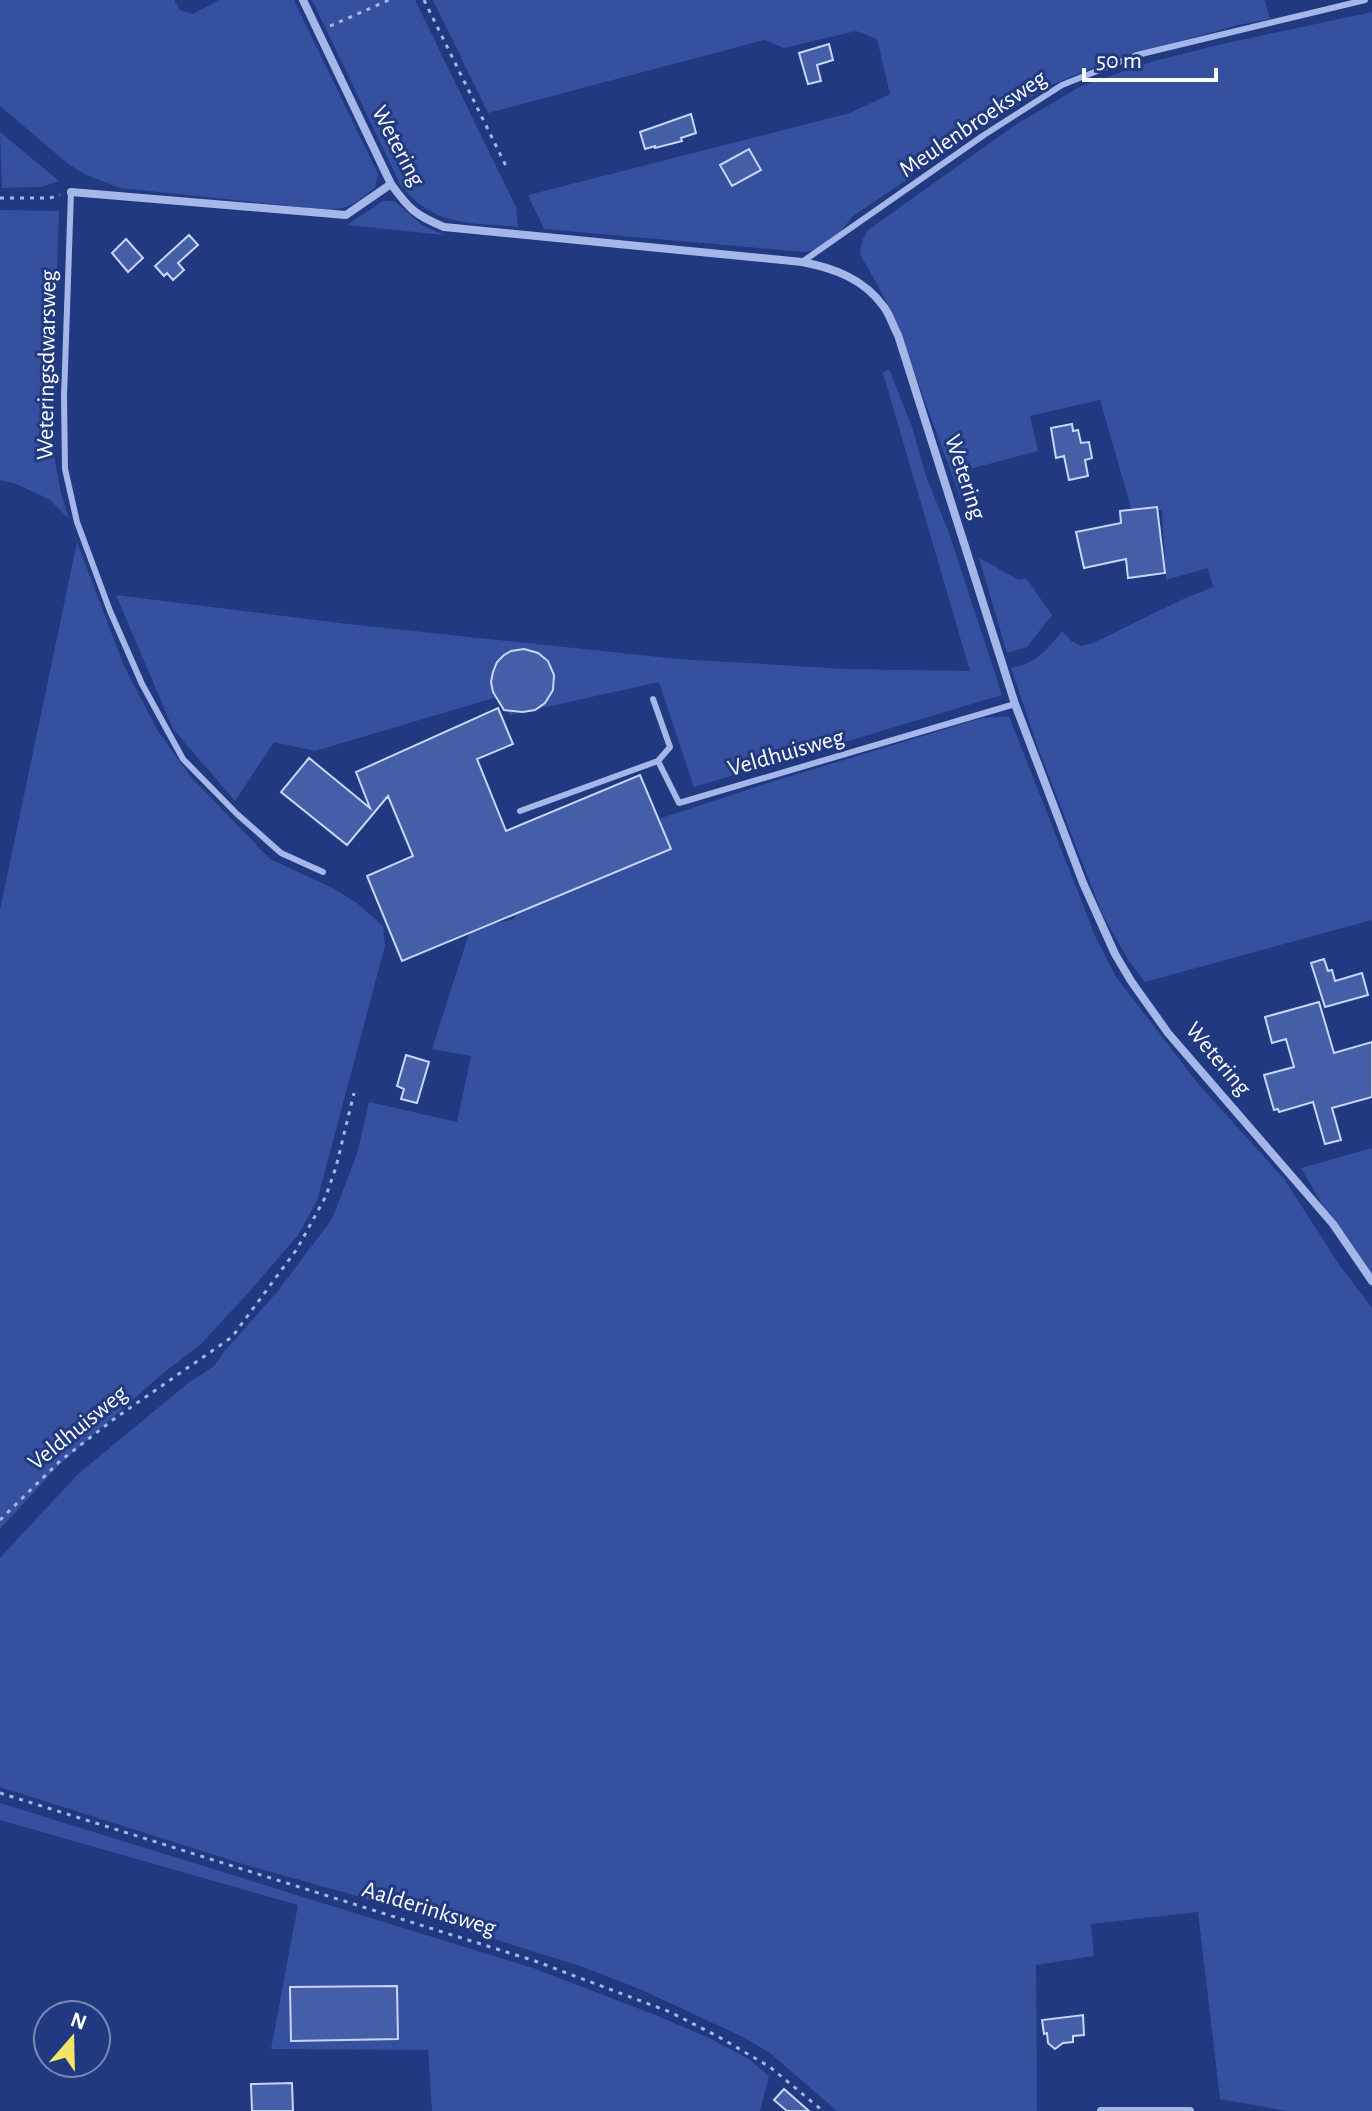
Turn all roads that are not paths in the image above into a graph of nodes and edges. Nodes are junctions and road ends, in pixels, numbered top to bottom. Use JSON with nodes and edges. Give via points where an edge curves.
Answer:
{"nodes":[{"id":1,"x":303,"y":0,"type":"edge"},
{"id":2,"x":1365,"y":0,"type":"edge"},
{"id":3,"x":391,"y":184,"type":"junction"},
{"id":4,"x":71,"y":192,"type":"joint"},
{"id":5,"x":802,"y":262,"type":"junction"},
{"id":6,"x":653,"y":699,"type":"dead end"},
{"id":7,"x":1015,"y":704,"type":"junction"},
{"id":8,"x":658,"y":761,"type":"junction"},
{"id":9,"x":520,"y":811,"type":"dead end"},
{"id":10,"x":323,"y":872,"type":"dead end"},
{"id":11,"x":1372,"y":1281,"type":"edge"},
{"id":12,"x":1101,"y":2111,"type":"edge"},
{"id":13,"x":1190,"y":2111,"type":"edge"}],
"edges":[{"from":1,"to":3,"type":"street","name":"Wetering"},
{"from":2,"to":5,"type":"lane","name":"Meulenbroeksweg","via":[[1137,55],[1062,85]]},
{"from":3,"to":4,"type":"street","via":[[346,215]]},
{"from":3,"to":5,"type":"street","name":"Wetering","via":[[407,207],[444,227]]},
{"from":4,"to":10,"type":"lane","name":"Weteringsdwarsweg","via":[[65,469],[82,537],[142,684],[183,759],[281,853]]},
{"from":5,"to":7,"type":"street","name":"Wetering","via":[[829,267],[868,289],[885,308]]},
{"from":6,"to":8,"type":"lane","via":[[670,747]]},
{"from":7,"to":8,"type":"lane","name":"Veldhuisweg","via":[[679,803]]},
{"from":7,"to":11,"type":"street","name":"Wetering","via":[[1083,883],[1131,981],[1168,1033],[1333,1224]]},
{"from":8,"to":9,"type":"lane"},
{"from":12,"to":13,"type":"street"}]}
